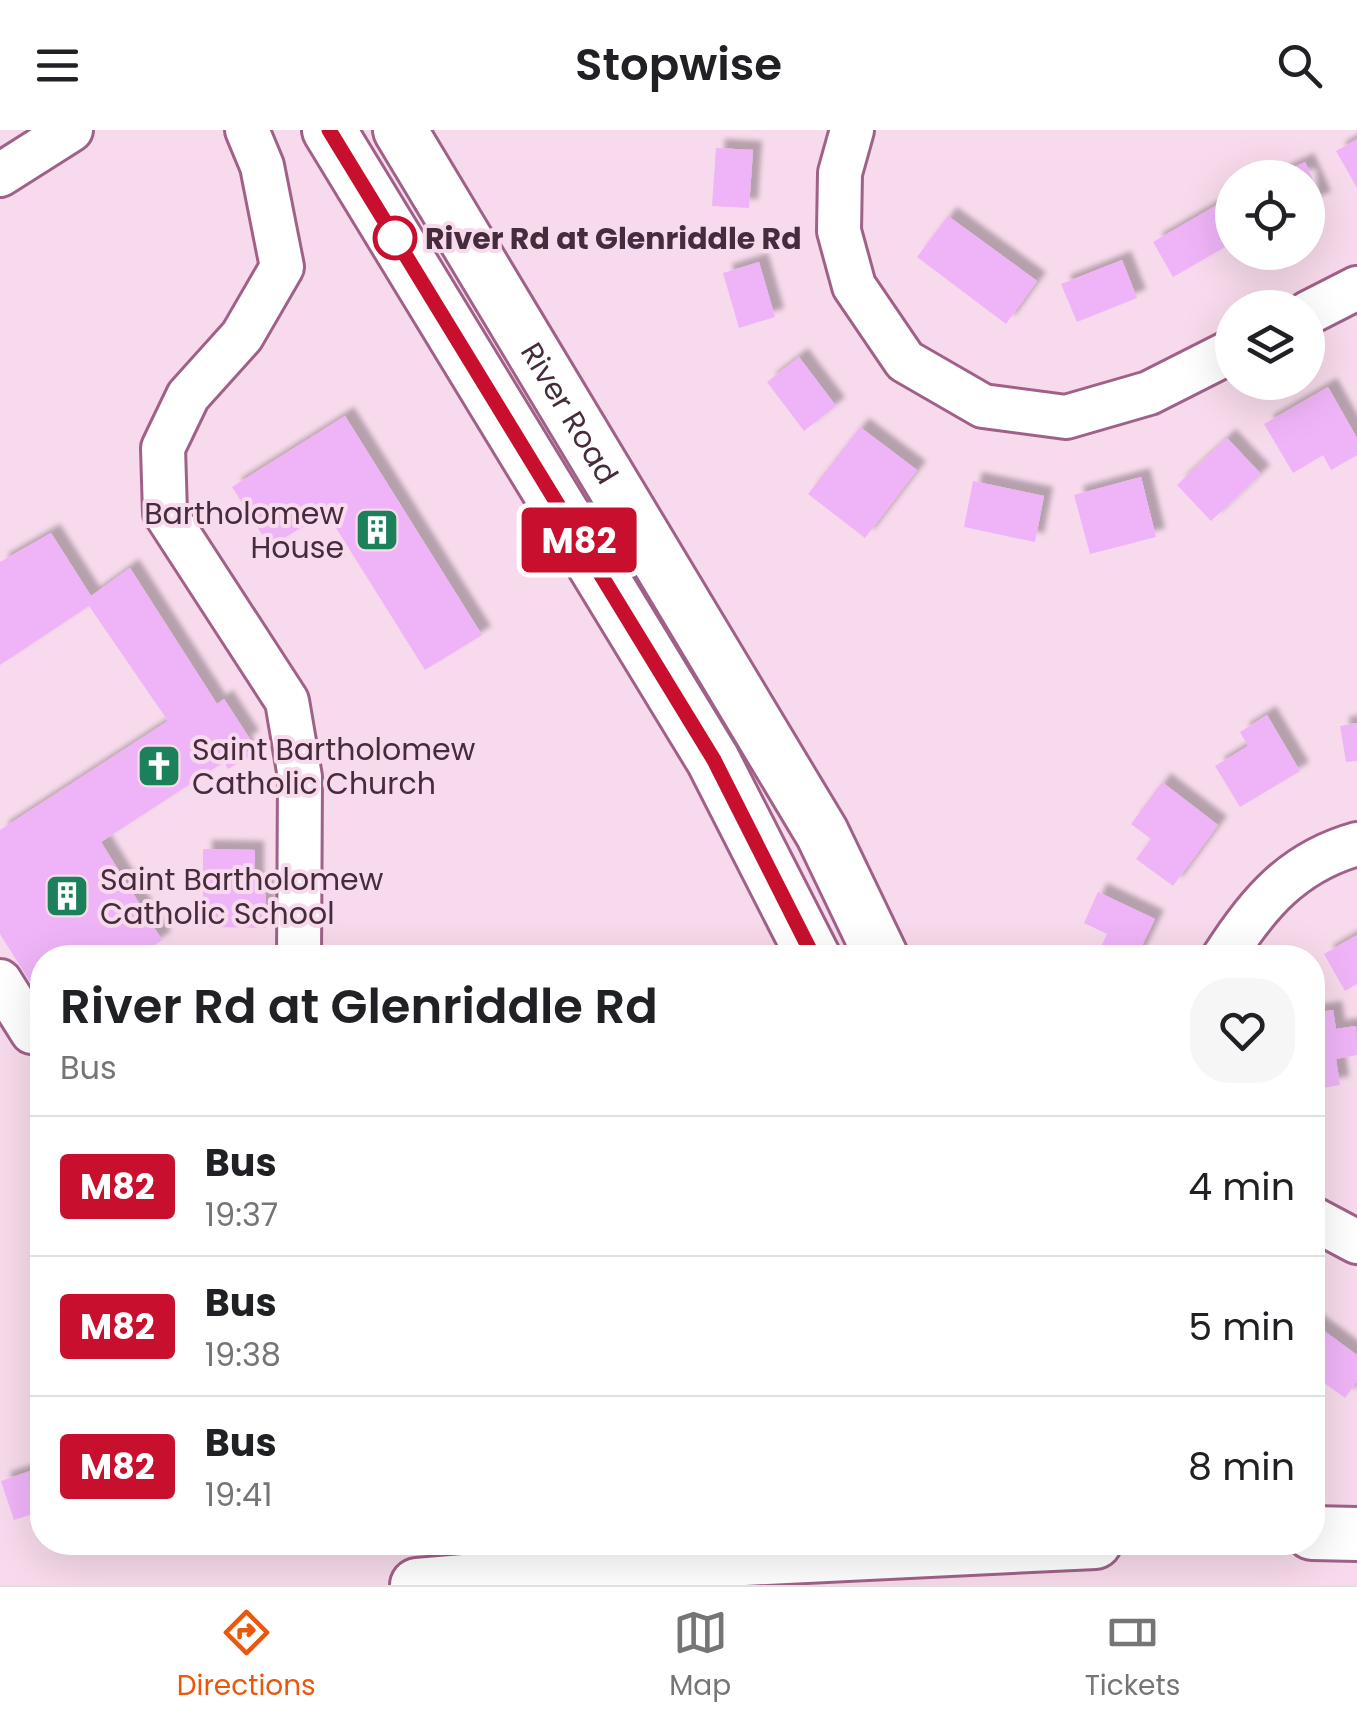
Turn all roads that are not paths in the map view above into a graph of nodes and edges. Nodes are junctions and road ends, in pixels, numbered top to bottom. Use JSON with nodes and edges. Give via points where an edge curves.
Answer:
{"nodes":[{"id":1,"x":71,"y":130,"type":"edge"},
{"id":2,"x":247,"y":130,"type":"edge"},
{"id":3,"x":330,"y":130,"type":"edge"},
{"id":4,"x":400,"y":130,"type":"edge"},
{"id":5,"x":852,"y":130,"type":"edge"},
{"id":6,"x":0,"y":175,"type":"edge"},
{"id":7,"x":1357,"y":288,"type":"edge"},
{"id":8,"x":1325,"y":304,"type":"edge"},
{"id":9,"x":1215,"y":360,"type":"edge"},
{"id":10,"x":1357,"y":844,"type":"edge"},
{"id":11,"x":298,"y":945,"type":"edge"},
{"id":12,"x":807,"y":945,"type":"edge"},
{"id":13,"x":876,"y":945,"type":"edge"},
{"id":14,"x":1231,"y":945,"type":"edge"},
{"id":15,"x":0,"y":982,"type":"edge"},
{"id":16,"x":30,"y":1029,"type":"edge"},
{"id":17,"x":1325,"y":1225,"type":"edge"},
{"id":18,"x":1357,"y":1242,"type":"edge"},
{"id":19,"x":1325,"y":1533,"type":"edge"},
{"id":20,"x":1357,"y":1534,"type":"edge"},
{"id":21,"x":696,"y":1555,"type":"edge"},
{"id":22,"x":847,"y":1555,"type":"edge"},
{"id":23,"x":970,"y":1558,"type":"edge"},
{"id":24,"x":1024,"y":1558,"type":"edge"},
{"id":25,"x":416,"y":1585,"type":"edge"}],
"edges":[{"from":1,"to":6,"type":"street"},
{"from":2,"to":11,"type":"street","via":[[262,166],[282,266],[242,336],[188,396],[163,448],[165,513],[287,702],[300,777]]},
{"from":3,"to":12,"type":"main road","name":"River Road","via":[[714,760]]},
{"from":4,"to":13,"type":"main road","name":"River Road","via":[[822,833]]},
{"from":5,"to":9,"type":"street","via":[[840,173],[838,231],[854,286],[905,361],[983,406],[1066,417],[1149,393]]},
{"from":7,"to":8,"type":"street"},
{"from":10,"to":14,"type":"street","via":[[1324,853],[1282,881]]},
{"from":15,"to":16,"type":"street"},
{"from":17,"to":18,"type":"street"},
{"from":19,"to":20,"type":"main road"},
{"from":21,"to":25,"type":"main road"},
{"from":22,"to":23,"type":"main road"},
{"from":23,"to":24,"type":"main road"}]}
